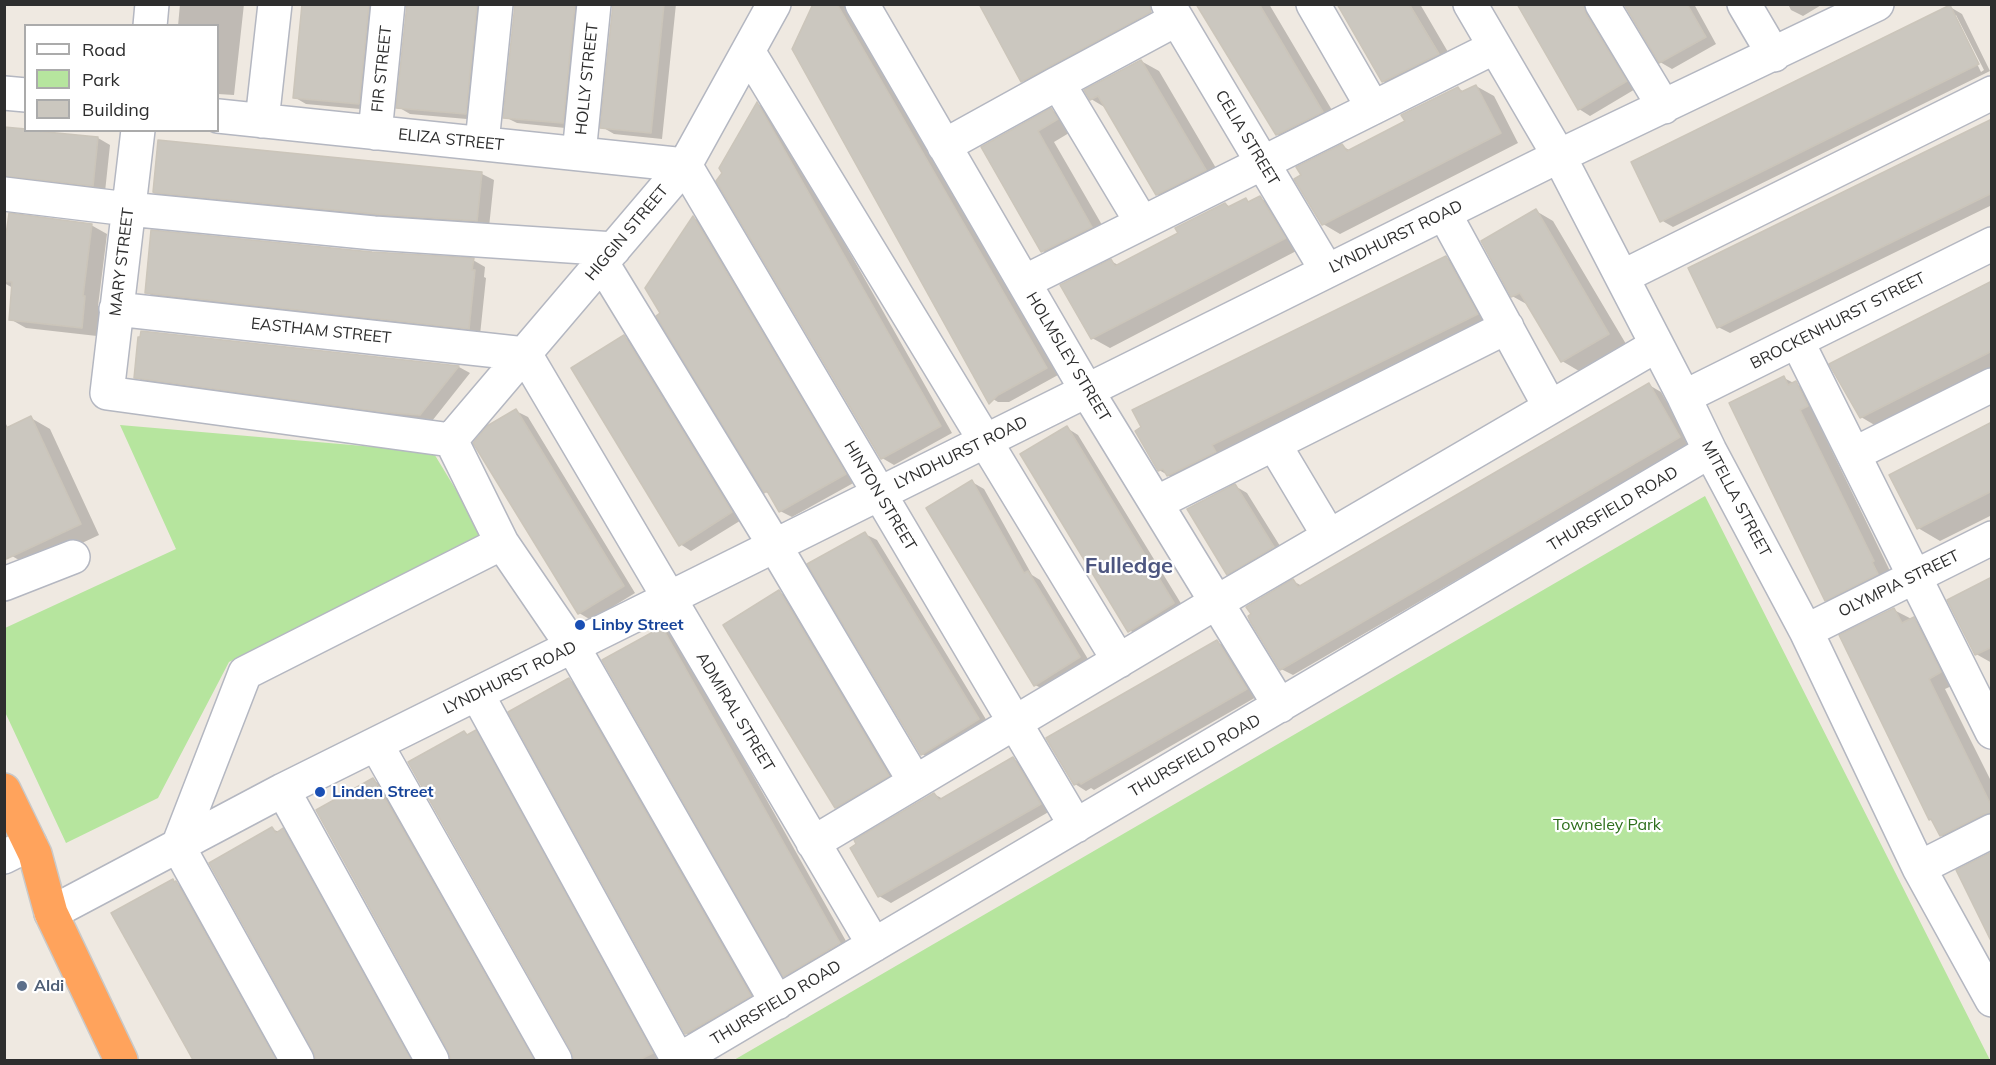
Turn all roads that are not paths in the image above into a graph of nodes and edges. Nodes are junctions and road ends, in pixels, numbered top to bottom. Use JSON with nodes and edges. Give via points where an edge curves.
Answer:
{"nodes":[{"id":1,"x":152,"y":4,"type":"edge"},
{"id":2,"x":274,"y":4,"type":"edge"},
{"id":3,"x":388,"y":4,"type":"edge"},
{"id":4,"x":496,"y":4,"type":"edge"},
{"id":5,"x":594,"y":4,"type":"edge"},
{"id":6,"x":774,"y":4,"type":"edge"},
{"id":7,"x":862,"y":4,"type":"edge"},
{"id":8,"x":1312,"y":4,"type":"edge"},
{"id":9,"x":1470,"y":4,"type":"edge"},
{"id":10,"x":1602,"y":4,"type":"edge"},
{"id":11,"x":1744,"y":4,"type":"edge"},
{"id":12,"x":1877,"y":4,"type":"edge"},
{"id":13,"x":1172,"y":12,"type":"edge"},
{"id":14,"x":150,"y":24,"type":"edge"},
{"id":15,"x":1495,"y":47,"type":"junction"},
{"id":16,"x":748,"y":51,"type":"junction"},
{"id":17,"x":1774,"y":55,"type":"junction"},
{"id":18,"x":1058,"y":83,"type":"junction"},
{"id":19,"x":4,"y":93,"type":"edge"},
{"id":20,"x":1992,"y":93,"type":"edge"},
{"id":21,"x":24,"y":95,"type":"edge"},
{"id":22,"x":1664,"y":107,"type":"junction"},
{"id":23,"x":1373,"y":108,"type":"junction"},
{"id":24,"x":219,"y":116,"type":"edge"},
{"id":25,"x":262,"y":121,"type":"junction"},
{"id":26,"x":138,"y":132,"type":"edge"},
{"id":27,"x":375,"y":133,"type":"junction"},
{"id":28,"x":482,"y":143,"type":"junction"},
{"id":29,"x":944,"y":146,"type":"junction"},
{"id":30,"x":579,"y":154,"type":"junction"},
{"id":31,"x":1559,"y":156,"type":"junction"},
{"id":32,"x":1263,"y":164,"type":"junction"},
{"id":33,"x":685,"y":165,"type":"junction"},
{"id":34,"x":4,"y":194,"type":"edge"},
{"id":35,"x":128,"y":209,"type":"junction"},
{"id":36,"x":1444,"y":213,"type":"junction"},
{"id":37,"x":1142,"y":223,"type":"junction"},
{"id":38,"x":1992,"y":244,"type":"edge"},
{"id":39,"x":608,"y":256,"type":"junction"},
{"id":40,"x":1327,"y":271,"type":"junction"},
{"id":41,"x":1622,"y":277,"type":"junction"},
{"id":42,"x":1023,"y":282,"type":"junction"},
{"id":43,"x":116,"y":309,"type":"junction"},
{"id":44,"x":1507,"y":327,"type":"junction"},
{"id":45,"x":1797,"y":341,"type":"junction"},
{"id":46,"x":1657,"y":345,"type":"junction"},
{"id":47,"x":525,"y":354,"type":"junction"},
{"id":48,"x":1992,"y":386,"type":"edge"},
{"id":49,"x":1087,"y":391,"type":"junction"},
{"id":50,"x":1684,"y":398,"type":"junction"},
{"id":51,"x":1550,"y":407,"type":"junction"},
{"id":52,"x":451,"y":440,"type":"junction"},
{"id":53,"x":986,"y":441,"type":"junction"},
{"id":54,"x":1274,"y":444,"type":"junction"},
{"id":55,"x":1710,"y":451,"type":"junction"},
{"id":56,"x":1854,"y":454,"type":"junction"},
{"id":57,"x":878,"y":494,"type":"junction"},
{"id":58,"x":1156,"y":502,"type":"junction"},
{"id":59,"x":1329,"y":536,"type":"junction"},
{"id":60,"x":1992,"y":538,"type":"edge"},
{"id":61,"x":502,"y":543,"type":"junction"},
{"id":62,"x":775,"y":546,"type":"junction"},
{"id":63,"x":73,"y":557,"type":"dead end"},
{"id":64,"x":1915,"y":576,"type":"junction"},
{"id":65,"x":4,"y":584,"type":"edge"},
{"id":66,"x":668,"y":599,"type":"junction"},
{"id":67,"x":1217,"y":602,"type":"junction"},
{"id":68,"x":1806,"y":631,"type":"junction"},
{"id":69,"x":573,"y":646,"type":"junction"},
{"id":70,"x":1119,"y":660,"type":"junction"},
{"id":71,"x":1981,"y":682,"type":"edge"},
{"id":72,"x":477,"y":694,"type":"junction"},
{"id":73,"x":1280,"y":706,"type":"junction"},
{"id":74,"x":1015,"y":723,"type":"junction"},
{"id":75,"x":1992,"y":732,"type":"edge"},
{"id":76,"x":376,"y":744,"type":"junction"},
{"id":77,"x":915,"y":782,"type":"junction"},
{"id":78,"x":4,"y":790,"type":"edge"},
{"id":79,"x":283,"y":790,"type":"junction"},
{"id":80,"x":1076,"y":826,"type":"junction"},
{"id":81,"x":1992,"y":831,"type":"edge"},
{"id":82,"x":813,"y":843,"type":"junction"},
{"id":83,"x":178,"y":846,"type":"junction"},
{"id":84,"x":17,"y":850,"type":"edge"},
{"id":85,"x":1918,"y":868,"type":"junction"},
{"id":86,"x":51,"y":913,"type":"junction"},
{"id":87,"x":874,"y":945,"type":"junction"},
{"id":88,"x":1992,"y":1000,"type":"edge"},
{"id":89,"x":777,"y":1003,"type":"junction"},
{"id":90,"x":121,"y":1060,"type":"edge"},
{"id":91,"x":297,"y":1060,"type":"edge"},
{"id":92,"x":432,"y":1060,"type":"edge"},
{"id":93,"x":555,"y":1060,"type":"edge"},
{"id":94,"x":679,"y":1060,"type":"edge"}],
"edges":[{"from":1,"to":14,"type":"street"},
{"from":2,"to":25,"type":"street"},
{"from":3,"to":27,"type":"street","name":"FIR STREET"},
{"from":4,"to":28,"type":"street"},
{"from":5,"to":30,"type":"street","name":"HOLLY STREET"},
{"from":6,"to":16,"type":"street","name":"HIGGIN STREET"},
{"from":7,"to":29,"type":"street","name":"HOLMSLEY STREET"},
{"from":8,"to":23,"type":"street"},
{"from":9,"to":15,"type":"street","name":"MITELLA STREET"},
{"from":10,"to":22,"type":"street"},
{"from":11,"to":17,"type":"street"},
{"from":12,"to":17,"type":"street","name":"LYNDHURST ROAD"},
{"from":13,"to":18,"type":"street"},
{"from":13,"to":32,"type":"street","name":"CELIA STREET"},
{"from":15,"to":23,"type":"street"},
{"from":15,"to":31,"type":"street","name":"MITELLA STREET"},
{"from":16,"to":33,"type":"street","name":"HIGGIN STREET"},
{"from":16,"to":53,"type":"street"},
{"from":17,"to":22,"type":"street","name":"LYNDHURST ROAD"},
{"from":18,"to":29,"type":"street"},
{"from":18,"to":37,"type":"street"},
{"from":19,"to":21,"type":"street"},
{"from":20,"to":41,"type":"street"},
{"from":22,"to":31,"type":"street","name":"LYNDHURST ROAD"},
{"from":23,"to":32,"type":"street"},
{"from":24,"to":25,"type":"street","name":"ELIZA STREET"},
{"from":25,"to":27,"type":"street","name":"ELIZA STREET"},
{"from":26,"to":35,"type":"street","name":"MARY STREET"},
{"from":27,"to":28,"type":"street","name":"ELIZA STREET"},
{"from":28,"to":30,"type":"street","name":"ELIZA STREET"},
{"from":29,"to":42,"type":"street","name":"HOLMSLEY STREET"},
{"from":30,"to":33,"type":"street","name":"ELIZA STREET"},
{"from":31,"to":36,"type":"street","name":"LYNDHURST ROAD"},
{"from":31,"to":41,"type":"street","name":"MITELLA STREET"},
{"from":32,"to":37,"type":"street"},
{"from":32,"to":40,"type":"street","name":"CELIA STREET"},
{"from":33,"to":39,"type":"street","name":"HIGGIN STREET"},
{"from":33,"to":57,"type":"street","name":"HINTON STREET"},
{"from":34,"to":35,"type":"street"},
{"from":35,"to":39,"type":"street"},
{"from":35,"to":43,"type":"street","name":"MARY STREET"},
{"from":36,"to":40,"type":"street","name":"LYNDHURST ROAD"},
{"from":36,"to":44,"type":"street"},
{"from":37,"to":42,"type":"street"},
{"from":38,"to":45,"type":"street","name":"BROCKENHURST STREET"},
{"from":39,"to":47,"type":"street","name":"HIGGIN STREET"},
{"from":39,"to":62,"type":"street"},
{"from":40,"to":49,"type":"street","name":"LYNDHURST ROAD"},
{"from":41,"to":46,"type":"street","name":"MITELLA STREET"},
{"from":42,"to":49,"type":"street","name":"HOLMSLEY STREET"},
{"from":43,"to":47,"type":"street","name":"EASTHAM STREET"},
{"from":43,"to":52,"type":"street","name":"MARY STREET","via":[[107,393]]},
{"from":44,"to":51,"type":"street"},
{"from":44,"to":54,"type":"street"},
{"from":45,"to":50,"type":"street","name":"BROCKENHURST STREET"},
{"from":45,"to":56,"type":"street"},
{"from":46,"to":50,"type":"street","name":"MITELLA STREET"},
{"from":46,"to":51,"type":"street"},
{"from":47,"to":52,"type":"street","name":"HIGGIN STREET"},
{"from":47,"to":66,"type":"street","name":"ADMIRAL STREET"},
{"from":48,"to":56,"type":"street"},
{"from":49,"to":53,"type":"street","name":"LYNDHURST ROAD"},
{"from":49,"to":58,"type":"street","name":"HOLMSLEY STREET"},
{"from":50,"to":55,"type":"street","name":"MITELLA STREET"},
{"from":51,"to":59,"type":"street"},
{"from":52,"to":61,"type":"street"},
{"from":53,"to":57,"type":"street","name":"LYNDHURST ROAD"},
{"from":53,"to":70,"type":"street"},
{"from":54,"to":58,"type":"street"},
{"from":54,"to":59,"type":"street"},
{"from":55,"to":68,"type":"street","name":"MITELLA STREET"},
{"from":55,"to":73,"type":"street","name":"THURSFIELD ROAD"},
{"from":56,"to":64,"type":"street"},
{"from":57,"to":62,"type":"street","name":"LYNDHURST ROAD"},
{"from":57,"to":74,"type":"street","name":"HINTON STREET"},
{"from":58,"to":67,"type":"street","name":"HOLMSLEY STREET"},
{"from":59,"to":67,"type":"street"},
{"from":60,"to":64,"type":"street","name":"OLYMPIA STREET"},
{"from":61,"to":69,"type":"street"},
{"from":61,"to":83,"type":"street","via":[[245,673]]},
{"from":62,"to":66,"type":"street","name":"LYNDHURST ROAD"},
{"from":62,"to":77,"type":"street"},
{"from":63,"to":65,"type":"street"},
{"from":64,"to":68,"type":"street","name":"OLYMPIA STREET"},
{"from":64,"to":71,"type":"street"},
{"from":66,"to":69,"type":"street","name":"LYNDHURST ROAD"},
{"from":66,"to":82,"type":"street","name":"ADMIRAL STREET"},
{"from":67,"to":70,"type":"street"},
{"from":67,"to":73,"type":"street","name":"HOLMSLEY STREET"},
{"from":68,"to":85,"type":"street","name":"MITELLA STREET"},
{"from":69,"to":72,"type":"street","name":"LYNDHURST ROAD"},
{"from":69,"to":89,"type":"street"},
{"from":70,"to":74,"type":"street"},
{"from":71,"to":75,"type":"street"},
{"from":72,"to":76,"type":"street","name":"LYNDHURST ROAD"},
{"from":72,"to":94,"type":"street"},
{"from":73,"to":80,"type":"street","name":"THURSFIELD ROAD"},
{"from":74,"to":77,"type":"street"},
{"from":74,"to":80,"type":"street","name":"HINTON STREET"},
{"from":76,"to":79,"type":"street","name":"LYNDHURST ROAD"},
{"from":76,"to":93,"type":"street"},
{"from":77,"to":82,"type":"street"},
{"from":78,"to":84,"type":"highway"},
{"from":79,"to":83,"type":"street","name":"LYNDHURST ROAD"},
{"from":79,"to":92,"type":"street"},
{"from":80,"to":87,"type":"street","name":"THURSFIELD ROAD"},
{"from":81,"to":85,"type":"street"},
{"from":82,"to":87,"type":"street","name":"ADMIRAL STREET"},
{"from":83,"to":86,"type":"street","name":"LYNDHURST ROAD"},
{"from":83,"to":91,"type":"street"},
{"from":84,"to":86,"type":"highway","via":[[35,854]]},
{"from":85,"to":88,"type":"street","name":"MITELLA STREET"},
{"from":86,"to":90,"type":"highway"},
{"from":87,"to":89,"type":"street","name":"THURSFIELD ROAD"},
{"from":89,"to":94,"type":"street","name":"THURSFIELD ROAD"}]}
